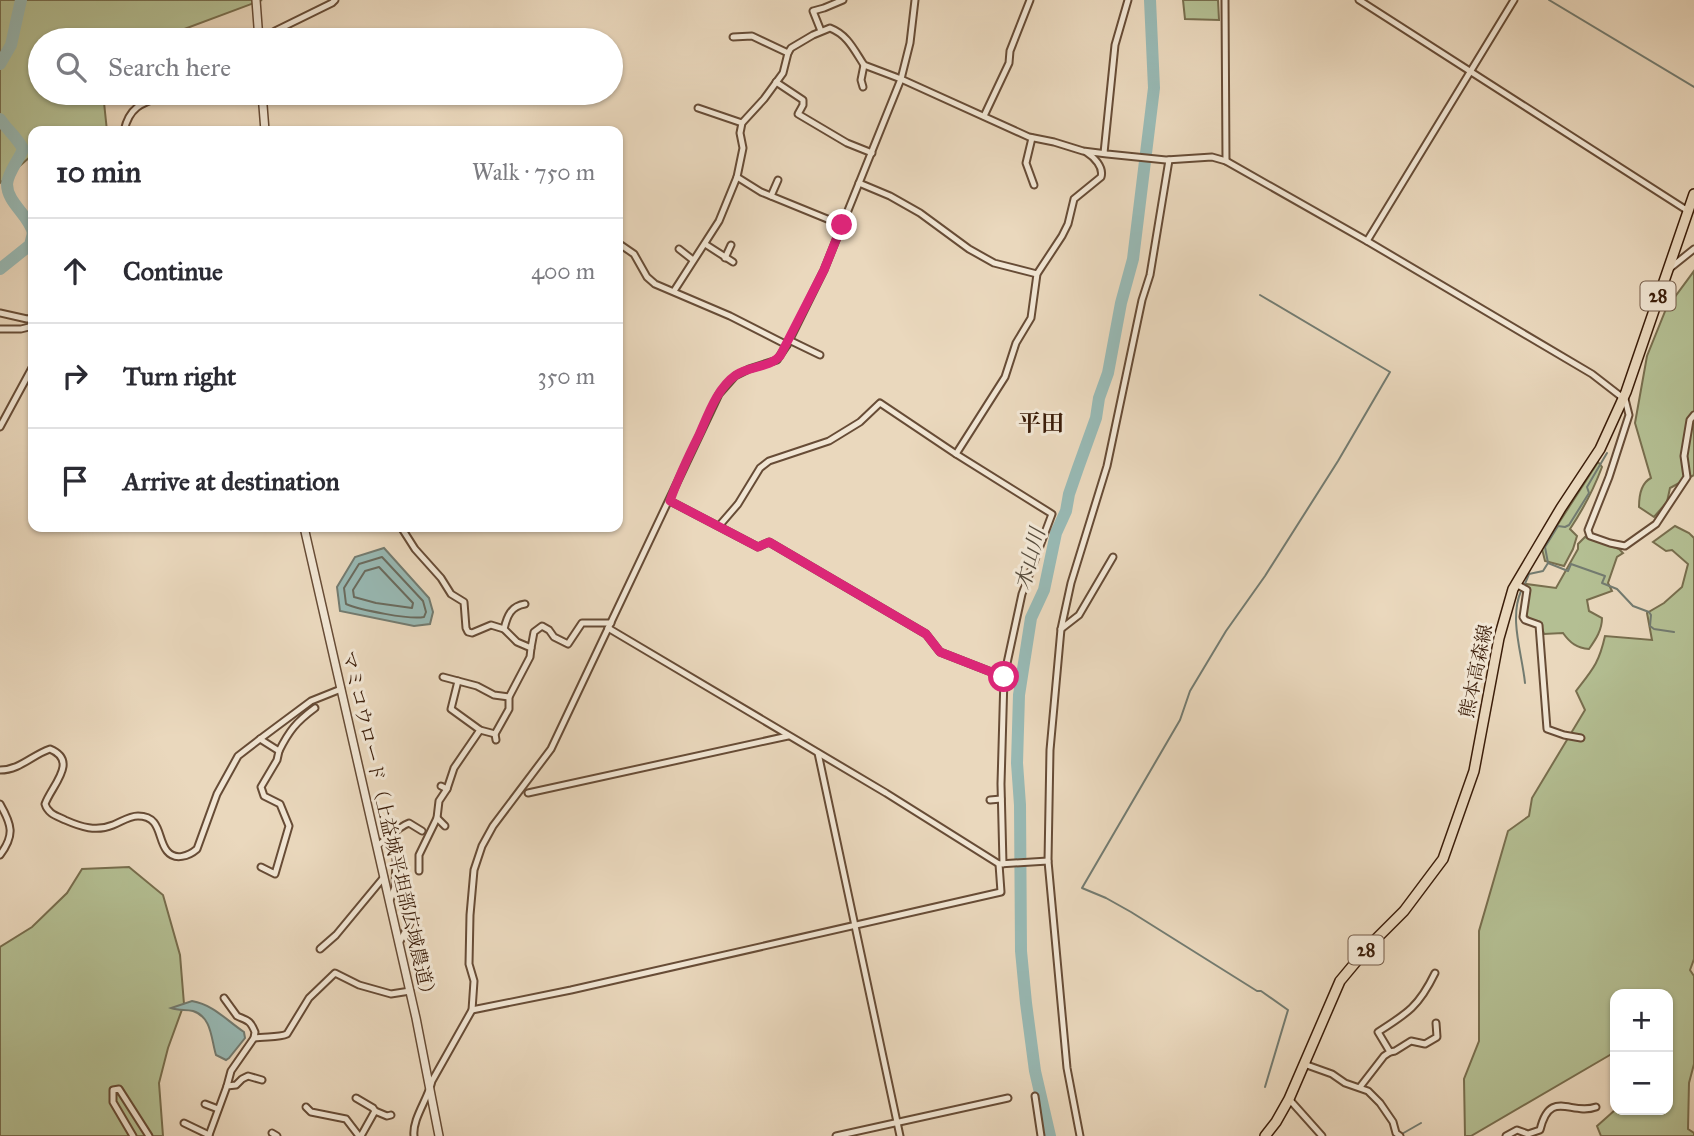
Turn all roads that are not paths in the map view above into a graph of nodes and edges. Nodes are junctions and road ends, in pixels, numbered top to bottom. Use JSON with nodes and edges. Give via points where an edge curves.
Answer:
{"nodes":[{"id":1,"x":256,"y":0,"type":"edge"},
{"id":2,"x":335,"y":0,"type":"edge"},
{"id":3,"x":843,"y":0,"type":"edge"},
{"id":4,"x":1030,"y":0,"type":"edge"},
{"id":5,"x":1128,"y":0,"type":"edge"},
{"id":6,"x":1224,"y":0,"type":"edge"},
{"id":7,"x":1359,"y":0,"type":"edge"},
{"id":8,"x":1514,"y":0,"type":"edge"},
{"id":9,"x":916,"y":1,"type":"edge"},
{"id":10,"x":259,"y":28,"type":"edge"},
{"id":11,"x":281,"y":28,"type":"edge"},
{"id":12,"x":821,"y":32,"type":"junction"},
{"id":13,"x":733,"y":37,"type":"dead end"},
{"id":14,"x":788,"y":53,"type":"junction"},
{"id":15,"x":864,"y":65,"type":"junction"},
{"id":16,"x":1470,"y":72,"type":"junction"},
{"id":17,"x":901,"y":79,"type":"junction"},
{"id":18,"x":776,"y":82,"type":"junction"},
{"id":19,"x":863,"y":87,"type":"dead end"},
{"id":20,"x":141,"y":105,"type":"edge"},
{"id":21,"x":263,"y":105,"type":"edge"},
{"id":22,"x":698,"y":108,"type":"dead end"},
{"id":23,"x":984,"y":116,"type":"junction"},
{"id":24,"x":742,"y":123,"type":"junction"},
{"id":25,"x":126,"y":126,"type":"edge"},
{"id":26,"x":265,"y":126,"type":"edge"},
{"id":27,"x":1032,"y":138,"type":"junction"},
{"id":28,"x":1083,"y":150,"type":"junction"},
{"id":29,"x":872,"y":153,"type":"junction"},
{"id":30,"x":1105,"y":154,"type":"junction"},
{"id":31,"x":1168,"y":160,"type":"junction"},
{"id":32,"x":1226,"y":161,"type":"junction"},
{"id":33,"x":737,"y":177,"type":"junction"},
{"id":34,"x":778,"y":180,"type":"dead end"},
{"id":35,"x":859,"y":183,"type":"junction"},
{"id":36,"x":1034,"y":185,"type":"dead end"},
{"id":37,"x":1694,"y":194,"type":"edge"},
{"id":38,"x":771,"y":196,"type":"junction"},
{"id":39,"x":1688,"y":211,"type":"junction"},
{"id":40,"x":842,"y":225,"type":"junction"},
{"id":41,"x":1367,"y":241,"type":"junction"},
{"id":42,"x":705,"y":244,"type":"junction"},
{"id":43,"x":731,"y":245,"type":"dead end"},
{"id":44,"x":623,"y":246,"type":"edge"},
{"id":45,"x":679,"y":249,"type":"dead end"},
{"id":46,"x":1694,"y":249,"type":"edge"},
{"id":47,"x":725,"y":257,"type":"junction"},
{"id":48,"x":693,"y":260,"type":"junction"},
{"id":49,"x":733,"y":262,"type":"dead end"},
{"id":50,"x":1667,"y":271,"type":"junction"},
{"id":51,"x":1037,"y":274,"type":"junction"},
{"id":52,"x":674,"y":291,"type":"junction"},
{"id":53,"x":0,"y":313,"type":"edge"},
{"id":54,"x":28,"y":319,"type":"edge"},
{"id":55,"x":28,"y":327,"type":"edge"},
{"id":56,"x":0,"y":329,"type":"edge"},
{"id":57,"x":788,"y":343,"type":"junction"},
{"id":58,"x":820,"y":355,"type":"dead end"},
{"id":59,"x":28,"y":375,"type":"edge"},
{"id":60,"x":1624,"y":395,"type":"junction"},
{"id":61,"x":1694,"y":415,"type":"edge"},
{"id":62,"x":0,"y":427,"type":"edge"},
{"id":63,"x":956,"y":454,"type":"junction"},
{"id":64,"x":670,"y":501,"type":"junction"},
{"id":65,"x":719,"y":526,"type":"junction"},
{"id":66,"x":305,"y":532,"type":"edge"},
{"id":67,"x":404,"y":532,"type":"edge"},
{"id":68,"x":1113,"y":557,"type":"dead end"},
{"id":69,"x":1516,"y":584,"type":"junction"},
{"id":70,"x":525,"y":604,"type":"dead end"},
{"id":71,"x":610,"y":625,"type":"junction"},
{"id":72,"x":504,"y":629,"type":"junction"},
{"id":73,"x":1061,"y":629,"type":"junction"},
{"id":74,"x":531,"y":648,"type":"junction"},
{"id":75,"x":443,"y":677,"type":"dead end"},
{"id":76,"x":1004,"y":677,"type":"junction"},
{"id":77,"x":458,"y":681,"type":"junction"},
{"id":78,"x":341,"y":689,"type":"junction"},
{"id":79,"x":509,"y":698,"type":"junction"},
{"id":80,"x":315,"y":708,"type":"dead end"},
{"id":81,"x":480,"y":730,"type":"junction"},
{"id":82,"x":788,"y":736,"type":"junction"},
{"id":83,"x":260,"y":738,"type":"junction"},
{"id":84,"x":1581,"y":738,"type":"dead end"},
{"id":85,"x":279,"y":751,"type":"junction"},
{"id":86,"x":818,"y":753,"type":"junction"},
{"id":87,"x":0,"y":770,"type":"edge"},
{"id":88,"x":528,"y":793,"type":"dead end"},
{"id":89,"x":1001,"y":799,"type":"junction"},
{"id":90,"x":990,"y":800,"type":"dead end"},
{"id":91,"x":0,"y":804,"type":"edge"},
{"id":92,"x":438,"y":818,"type":"junction"},
{"id":93,"x":446,"y":826,"type":"dead end"},
{"id":94,"x":422,"y":831,"type":"dead end"},
{"id":95,"x":377,"y":846,"type":"junction"},
{"id":96,"x":0,"y":855,"type":"edge"},
{"id":97,"x":396,"y":859,"type":"dead end"},
{"id":98,"x":1048,"y":861,"type":"junction"},
{"id":99,"x":1001,"y":864,"type":"junction"},
{"id":100,"x":261,"y":867,"type":"dead end"},
{"id":101,"x":419,"y":871,"type":"dead end"},
{"id":102,"x":384,"y":877,"type":"junction"},
{"id":103,"x":389,"y":901,"type":"junction"},
{"id":104,"x":411,"y":921,"type":"dead end"},
{"id":105,"x":854,"y":926,"type":"junction"},
{"id":106,"x":399,"y":943,"type":"junction"},
{"id":107,"x":320,"y":949,"type":"dead end"},
{"id":108,"x":1435,"y":973,"type":"dead end"},
{"id":109,"x":410,"y":991,"type":"junction"},
{"id":110,"x":224,"y":998,"type":"dead end"},
{"id":111,"x":472,"y":1010,"type":"junction"},
{"id":112,"x":1436,"y":1023,"type":"dead end"},
{"id":113,"x":254,"y":1038,"type":"junction"},
{"id":114,"x":1390,"y":1052,"type":"junction"},
{"id":115,"x":1304,"y":1064,"type":"junction"},
{"id":116,"x":262,"y":1080,"type":"dead end"},
{"id":117,"x":227,"y":1087,"type":"junction"},
{"id":118,"x":1360,"y":1087,"type":"junction"},
{"id":119,"x":429,"y":1093,"type":"junction"},
{"id":120,"x":1035,"y":1096,"type":"dead end"},
{"id":121,"x":356,"y":1098,"type":"dead end"},
{"id":122,"x":1008,"y":1098,"type":"dead end"},
{"id":123,"x":1289,"y":1099,"type":"junction"},
{"id":124,"x":205,"y":1104,"type":"dead end"},
{"id":125,"x":306,"y":1107,"type":"dead end"},
{"id":126,"x":1597,"y":1107,"type":"dead end"},
{"id":127,"x":218,"y":1109,"type":"junction"},
{"id":128,"x":375,"y":1111,"type":"junction"},
{"id":129,"x":391,"y":1115,"type":"dead end"},
{"id":130,"x":897,"y":1122,"type":"junction"},
{"id":131,"x":184,"y":1123,"type":"dead end"},
{"id":132,"x":1268,"y":1133,"type":"edge"},
{"id":133,"x":209,"y":1135,"type":"edge"},
{"id":134,"x":1396,"y":1135,"type":"edge"},
{"id":135,"x":133,"y":1136,"type":"edge"},
{"id":136,"x":149,"y":1136,"type":"edge"},
{"id":137,"x":360,"y":1136,"type":"edge"},
{"id":138,"x":414,"y":1136,"type":"edge"},
{"id":139,"x":439,"y":1136,"type":"edge"},
{"id":140,"x":836,"y":1136,"type":"edge"},
{"id":141,"x":900,"y":1136,"type":"edge"},
{"id":142,"x":1041,"y":1136,"type":"edge"},
{"id":143,"x":1080,"y":1136,"type":"edge"},
{"id":144,"x":1322,"y":1136,"type":"edge"},
{"id":145,"x":1506,"y":1136,"type":"edge"}],
"edges":[{"from":1,"to":10,"type":"street"},
{"from":2,"to":11,"type":"street"},
{"from":3,"to":12,"type":"street","via":[[813,11]]},
{"from":4,"to":23,"type":"street"},
{"from":5,"to":30,"type":"street","via":[[1115,45]]},
{"from":6,"to":32,"type":"street"},
{"from":7,"to":16,"type":"street"},
{"from":8,"to":16,"type":"street"},
{"from":9,"to":17,"type":"street"},
{"from":12,"to":14,"type":"street"},
{"from":12,"to":15,"type":"street","via":[[835,29],[854,47]]},
{"from":13,"to":14,"type":"street","via":[[752,36]]},
{"from":14,"to":18,"type":"street"},
{"from":15,"to":17,"type":"street"},
{"from":15,"to":19,"type":"street"},
{"from":16,"to":39,"type":"street"},
{"from":16,"to":41,"type":"street"},
{"from":17,"to":23,"type":"street"},
{"from":17,"to":29,"type":"street"},
{"from":18,"to":24,"type":"street"},
{"from":18,"to":29,"type":"street","via":[[803,100],[798,114]]},
{"from":20,"to":25,"type":"street","via":[[131,110]]},
{"from":21,"to":26,"type":"street"},
{"from":22,"to":24,"type":"street"},
{"from":23,"to":27,"type":"street"},
{"from":24,"to":33,"type":"street"},
{"from":27,"to":28,"type":"street"},
{"from":27,"to":36,"type":"street","via":[[1026,163]]},
{"from":28,"to":30,"type":"street"},
{"from":28,"to":51,"type":"street","via":[[1096,160],[1101,177],[1074,200],[1069,224]]},
{"from":29,"to":35,"type":"street"},
{"from":30,"to":31,"type":"street"},
{"from":31,"to":32,"type":"street","via":[[1212,157]]},
{"from":31,"to":73,"type":"street","via":[[1150,275],[1107,466]]},
{"from":32,"to":41,"type":"street"},
{"from":33,"to":38,"type":"street"},
{"from":33,"to":42,"type":"street"},
{"from":34,"to":38,"type":"street"},
{"from":35,"to":40,"type":"street"},
{"from":35,"to":51,"type":"street","via":[[920,213],[993,263]]},
{"from":37,"to":39,"type":"main road","name":"熊本高森線","number":"28"},
{"from":38,"to":40,"type":"street"},
{"from":39,"to":50,"type":"main road","name":"熊本高森線","number":"28"},
{"from":40,"to":57,"type":"street"},
{"from":41,"to":60,"type":"street"},
{"from":42,"to":47,"type":"street"},
{"from":42,"to":48,"type":"street"},
{"from":43,"to":47,"type":"street"},
{"from":44,"to":52,"type":"street","via":[[655,284]]},
{"from":45,"to":48,"type":"street"},
{"from":46,"to":50,"type":"street"},
{"from":47,"to":49,"type":"street"},
{"from":48,"to":52,"type":"street"},
{"from":50,"to":60,"type":"main road","name":"熊本高森線","number":"28"},
{"from":51,"to":63,"type":"street","via":[[1031,318],[1016,343],[1005,377]]},
{"from":52,"to":57,"type":"street"},
{"from":53,"to":54,"type":"street"},
{"from":55,"to":56,"type":"street"},
{"from":57,"to":58,"type":"street"},
{"from":57,"to":64,"type":"street","via":[[774,362],[735,376],[719,394]]},
{"from":59,"to":62,"type":"street"},
{"from":60,"to":61,"type":"street","via":[[1629,415],[1588,530],[1596,539],[1625,546],[1663,517],[1687,477],[1684,456]]},
{"from":60,"to":69,"type":"main road","name":"熊本高森線","number":"28","via":[[1600,449]]},
{"from":63,"to":65,"type":"street","via":[[880,403],[829,441],[769,461]]},
{"from":63,"to":76,"type":"street","via":[[1052,514],[1022,594]]},
{"from":64,"to":65,"type":"street"},
{"from":64,"to":71,"type":"street"},
{"from":65,"to":76,"type":"street","via":[[758,547],[769,542],[926,634],[940,652]]},
{"from":66,"to":78,"type":"street","name":"マミコウロード（上益城平坦部広域農道）"},
{"from":67,"to":72,"type":"street","via":[[451,594],[464,602],[468,632],[491,625]]},
{"from":68,"to":73,"type":"street","via":[[1079,615]]},
{"from":69,"to":84,"type":"street","via":[[1527,590],[1523,617],[1539,625],[1547,729]]},
{"from":69,"to":115,"type":"main road","name":"熊本高森線","number":"28","via":[[1499,638],[1474,771],[1443,859],[1340,982]]},
{"from":70,"to":72,"type":"street","via":[[512,609]]},
{"from":71,"to":74,"type":"street","via":[[582,623],[569,646],[542,626],[534,632]]},
{"from":71,"to":82,"type":"street"},
{"from":71,"to":111,"type":"street","via":[[551,749],[482,846],[474,870],[470,915]]},
{"from":72,"to":74,"type":"street"},
{"from":73,"to":98,"type":"street"},
{"from":74,"to":79,"type":"street"},
{"from":75,"to":77,"type":"street"},
{"from":76,"to":89,"type":"street"},
{"from":77,"to":79,"type":"street"},
{"from":77,"to":81,"type":"street","via":[[451,709]]},
{"from":78,"to":83,"type":"street","via":[[311,701]]},
{"from":78,"to":95,"type":"street","name":"マミコウロード（上益城平坦部広域農道）"},
{"from":79,"to":81,"type":"street","via":[[496,737]]},
{"from":80,"to":85,"type":"street","via":[[288,732]]},
{"from":81,"to":92,"type":"street","via":[[444,787]]},
{"from":82,"to":86,"type":"street"},
{"from":82,"to":88,"type":"street"},
{"from":83,"to":85,"type":"street"},
{"from":83,"to":87,"type":"street","via":[[239,756],[217,794],[197,849],[180,857],[167,851],[150,819],[140,816],[92,829],[51,813],[45,804],[64,767],[58,752],[43,751],[16,768]]},
{"from":85,"to":100,"type":"street","via":[[261,787],[264,796],[280,804],[289,826],[275,874]]},
{"from":86,"to":99,"type":"street"},
{"from":86,"to":105,"type":"street"},
{"from":89,"to":90,"type":"street"},
{"from":89,"to":99,"type":"street"},
{"from":91,"to":96,"type":"street","via":[[11,830]]},
{"from":92,"to":93,"type":"street"},
{"from":92,"to":101,"type":"street","via":[[419,855]]},
{"from":94,"to":95,"type":"street","via":[[404,824]]},
{"from":95,"to":102,"type":"street","name":"マミコウロード（上益城平坦部広域農道）"},
{"from":97,"to":103,"type":"street","via":[[396,887]]},
{"from":98,"to":99,"type":"street"},
{"from":98,"to":143,"type":"street","via":[[1067,1068]]},
{"from":99,"to":105,"type":"street","via":[[1001,891]]},
{"from":102,"to":103,"type":"street","name":"マミコウロード（上益城平坦部広域農道）"},
{"from":102,"to":107,"type":"street"},
{"from":103,"to":106,"type":"street","name":"マミコウロード（上益城平坦部広域農道）"},
{"from":104,"to":106,"type":"street"},
{"from":105,"to":111,"type":"street"},
{"from":105,"to":130,"type":"street"},
{"from":106,"to":109,"type":"street","name":"マミコウロード（上益城平坦部広域農道）"},
{"from":108,"to":114,"type":"street","via":[[1415,1006],[1378,1031]]},
{"from":109,"to":113,"type":"street","via":[[391,994],[335,973],[309,998],[287,1034]]},
{"from":109,"to":119,"type":"street","name":"マミコウロード（上益城平坦部広域農道）"},
{"from":110,"to":113,"type":"street","via":[[237,1016],[249,1021]]},
{"from":111,"to":119,"type":"street"},
{"from":112,"to":114,"type":"street","via":[[1440,1036],[1425,1044],[1411,1041]]},
{"from":113,"to":117,"type":"street","via":[[231,1071]]},
{"from":114,"to":118,"type":"street"},
{"from":115,"to":118,"type":"street"},
{"from":115,"to":123,"type":"main road","name":"熊本高森線","number":"28"},
{"from":116,"to":117,"type":"street","via":[[248,1076]]},
{"from":117,"to":127,"type":"street"},
{"from":118,"to":134,"type":"street","via":[[1380,1103]]},
{"from":119,"to":138,"type":"street"},
{"from":119,"to":139,"type":"street","name":"マミコウロード（上益城平坦部広域農道）"},
{"from":120,"to":142,"type":"street"},
{"from":121,"to":128,"type":"street"},
{"from":122,"to":130,"type":"street"},
{"from":123,"to":132,"type":"main road","name":"熊本高森線","number":"28"},
{"from":123,"to":144,"type":"street"},
{"from":124,"to":127,"type":"street"},
{"from":125,"to":137,"type":"street","via":[[346,1119]]},
{"from":126,"to":145,"type":"street","via":[[1558,1106],[1545,1115],[1540,1130],[1528,1134],[1517,1130]]},
{"from":127,"to":133,"type":"street"},
{"from":128,"to":129,"type":"street"},
{"from":128,"to":137,"type":"street"},
{"from":130,"to":140,"type":"street"},
{"from":130,"to":141,"type":"street"},
{"from":131,"to":133,"type":"street"},
{"from":135,"to":136,"type":"street","via":[[113,1101],[113,1090],[119,1089]]}]}
